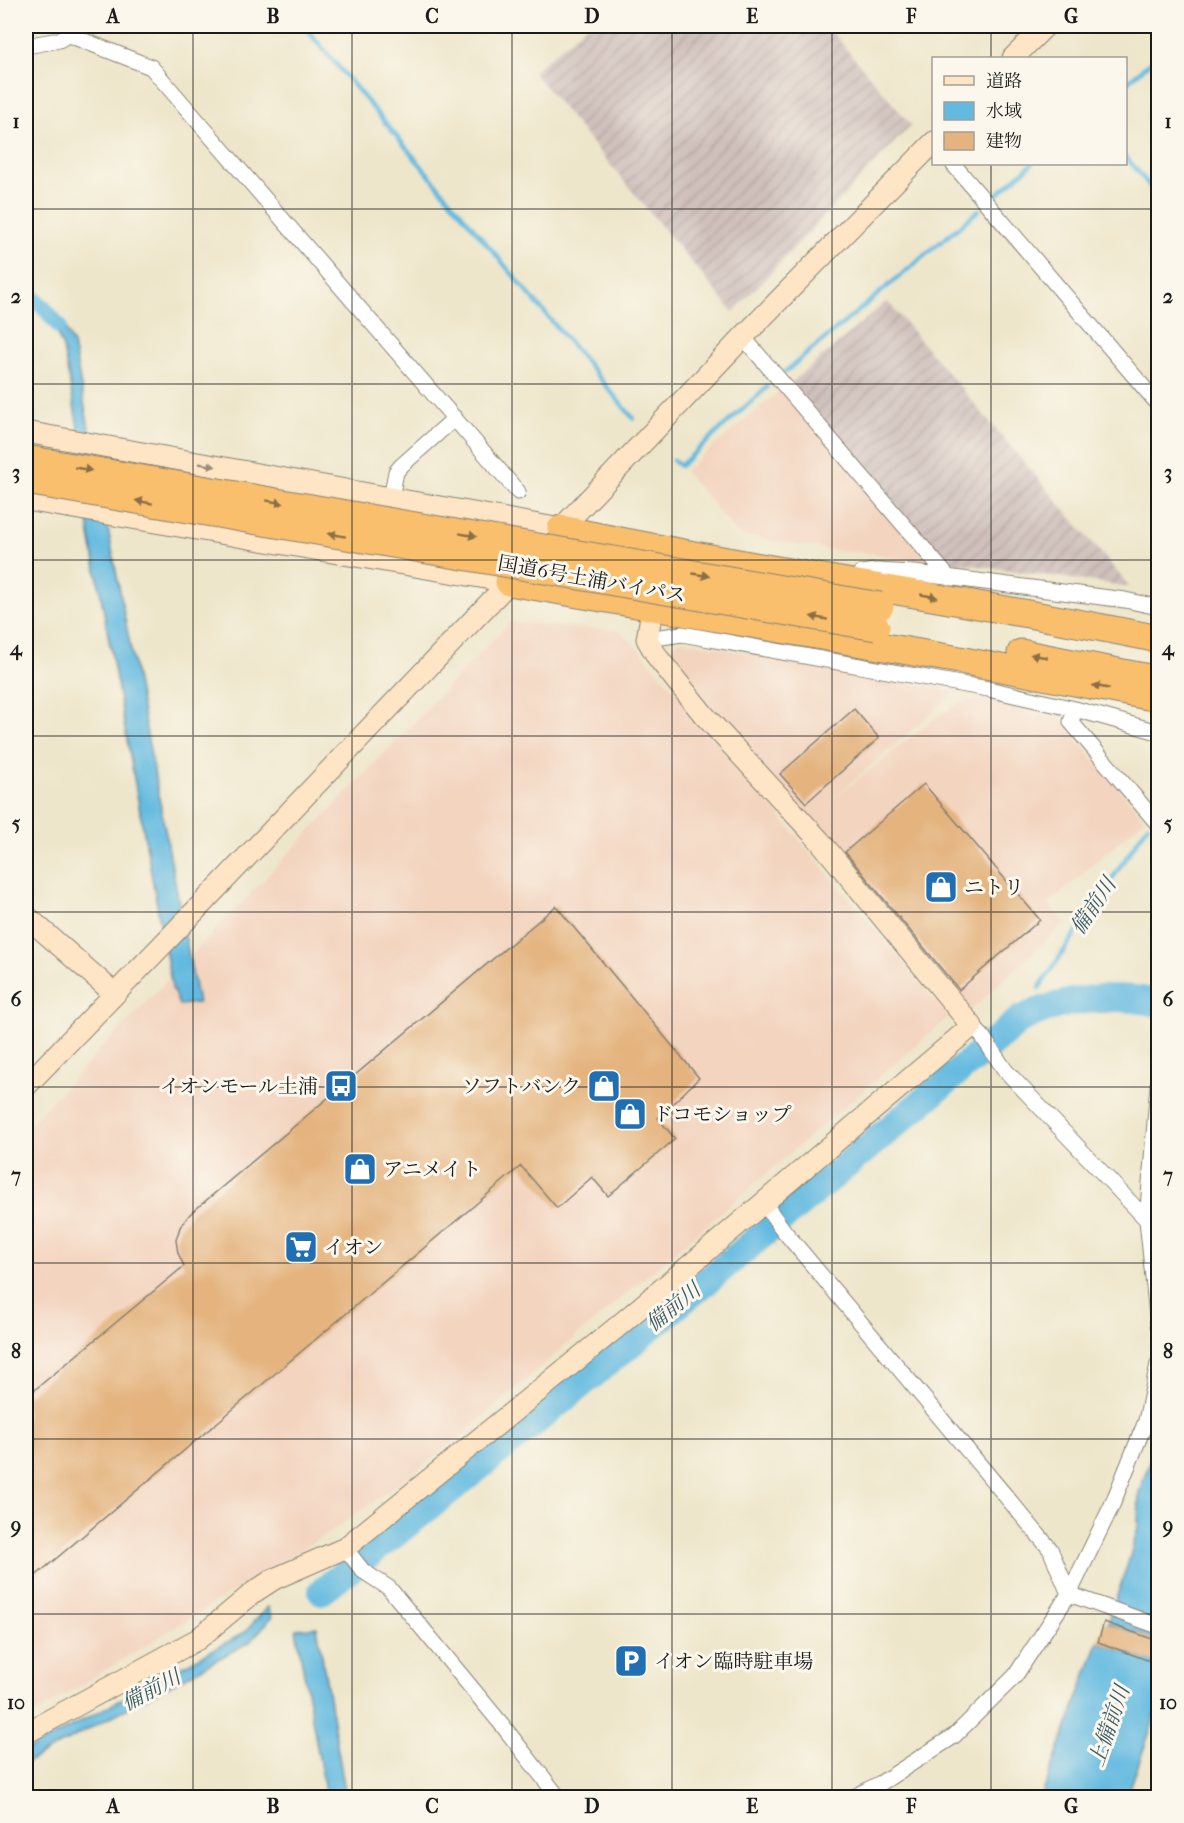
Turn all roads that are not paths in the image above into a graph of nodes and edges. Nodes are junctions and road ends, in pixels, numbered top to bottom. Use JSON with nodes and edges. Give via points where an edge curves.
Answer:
{"nodes":[{"id":1,"x":83,"y":26,"type":"edge"},
{"id":2,"x":1044,"y":26,"type":"edge"},
{"id":3,"x":69,"y":35,"type":"junction"},
{"id":4,"x":26,"y":46,"type":"edge"},
{"id":5,"x":1014,"y":57,"type":"edge"},
{"id":6,"x":932,"y":143,"type":"edge"},
{"id":7,"x":954,"y":165,"type":"edge"},
{"id":8,"x":743,"y":337,"type":"junction"},
{"id":9,"x":1158,"y":404,"type":"edge"},
{"id":10,"x":455,"y":417,"type":"junction"},
{"id":11,"x":26,"y":432,"type":"edge"},
{"id":12,"x":26,"y":459,"type":"edge"},
{"id":13,"x":26,"y":481,"type":"edge"},
{"id":14,"x":518,"y":492,"type":"dead end"},
{"id":15,"x":391,"y":499,"type":"junction"},
{"id":16,"x":26,"y":500,"type":"edge"},
{"id":17,"x":561,"y":529,"type":"junction"},
{"id":18,"x":646,"y":547,"type":"junction"},
{"id":19,"x":380,"y":561,"type":"junction"},
{"id":20,"x":949,"y":578,"type":"junction"},
{"id":21,"x":509,"y":582,"type":"junction"},
{"id":22,"x":852,"y":582,"type":"junction"},
{"id":23,"x":1158,"y":607,"type":"edge"},
{"id":24,"x":651,"y":608,"type":"junction"},
{"id":25,"x":878,"y":617,"type":"junction"},
{"id":26,"x":647,"y":639,"type":"junction"},
{"id":27,"x":1158,"y":639,"type":"edge"},
{"id":28,"x":1158,"y":657,"type":"edge"},
{"id":29,"x":1158,"y":680,"type":"edge"},
{"id":30,"x":1158,"y":698,"type":"edge"},
{"id":31,"x":1075,"y":709,"type":"junction"},
{"id":32,"x":1158,"y":732,"type":"edge"},
{"id":33,"x":1158,"y":824,"type":"edge"},
{"id":34,"x":26,"y":916,"type":"edge"},
{"id":35,"x":115,"y":994,"type":"junction"},
{"id":36,"x":977,"y":1031,"type":"junction"},
{"id":37,"x":1158,"y":1085,"type":"edge"},
{"id":38,"x":26,"y":1086,"type":"edge"},
{"id":39,"x":768,"y":1209,"type":"junction"},
{"id":40,"x":1147,"y":1220,"type":"junction"},
{"id":41,"x":1158,"y":1325,"type":"edge"},
{"id":42,"x":1158,"y":1364,"type":"edge"},
{"id":43,"x":349,"y":1553,"type":"junction"},
{"id":44,"x":1069,"y":1594,"type":"junction"},
{"id":45,"x":1158,"y":1626,"type":"edge"},
{"id":46,"x":26,"y":1733,"type":"edge"},
{"id":47,"x":559,"y":1797,"type":"edge"},
{"id":48,"x":852,"y":1797,"type":"edge"}],
"edges":[{"from":1,"to":3,"type":"street"},
{"from":2,"to":5,"type":"street"},
{"from":3,"to":4,"type":"street"},
{"from":3,"to":10,"type":"street","via":[[151,67]]},
{"from":6,"to":8,"type":"street"},
{"from":7,"to":9,"type":"street"},
{"from":8,"to":17,"type":"street"},
{"from":8,"to":20,"type":"street"},
{"from":10,"to":14,"type":"street"},
{"from":10,"to":15,"type":"street","via":[[396,472]]},
{"from":11,"to":15,"type":"street","one_way":true},
{"from":12,"to":25,"type":"highway","name":"国道6号土浦バイパス","one_way":true,"bridge":true},
{"from":25,"to":13,"type":"highway","name":"国道6号土浦バイパス","one_way":true,"bridge":true},
{"from":15,"to":17,"type":"street"},
{"from":15,"to":19,"type":"street"},
{"from":16,"to":19,"type":"street"},
{"from":17,"to":18,"type":"highway"},
{"from":17,"to":21,"type":"street"},
{"from":18,"to":22,"type":"highway"},
{"from":18,"to":24,"type":"street","via":[[656,559],[658,579]]},
{"from":19,"to":21,"type":"street"},
{"from":20,"to":22,"type":"street","via":[[876,571],[862,573]]},
{"from":20,"to":23,"type":"street"},
{"from":21,"to":24,"type":"highway"},
{"from":21,"to":35,"type":"street"},
{"from":22,"to":27,"type":"highway","one_way":true},
{"from":24,"to":26,"type":"street"},
{"from":30,"to":24,"type":"highway","one_way":true},
{"from":25,"to":28,"type":"highway","name":"国道6号土浦バイパス","via":[[1105,645]]},
{"from":29,"to":25,"type":"highway","name":"国道6号土浦バイパス","one_way":true},
{"from":26,"to":31,"type":"street","via":[[682,634],[987,689]]},
{"from":26,"to":36,"type":"street","via":[[704,715],[819,840]]},
{"from":31,"to":32,"type":"street"},
{"from":31,"to":33,"type":"street","via":[[1071,722]]},
{"from":34,"to":35,"type":"street"},
{"from":35,"to":38,"type":"street"},
{"from":36,"to":39,"type":"street"},
{"from":36,"to":40,"type":"street","via":[[1005,1070]]},
{"from":37,"to":40,"type":"street"},
{"from":39,"to":43,"type":"street","via":[[616,1328]]},
{"from":39,"to":44,"type":"street","via":[[1050,1549]]},
{"from":40,"to":41,"type":"street"},
{"from":42,"to":44,"type":"street","via":[[1146,1421],[1112,1505]]},
{"from":43,"to":46,"type":"street","via":[[274,1579],[198,1639]]},
{"from":43,"to":47,"type":"street","via":[[363,1571],[389,1588]]},
{"from":44,"to":45,"type":"street"},
{"from":44,"to":48,"type":"street","via":[[1015,1676],[954,1736]]}]}
